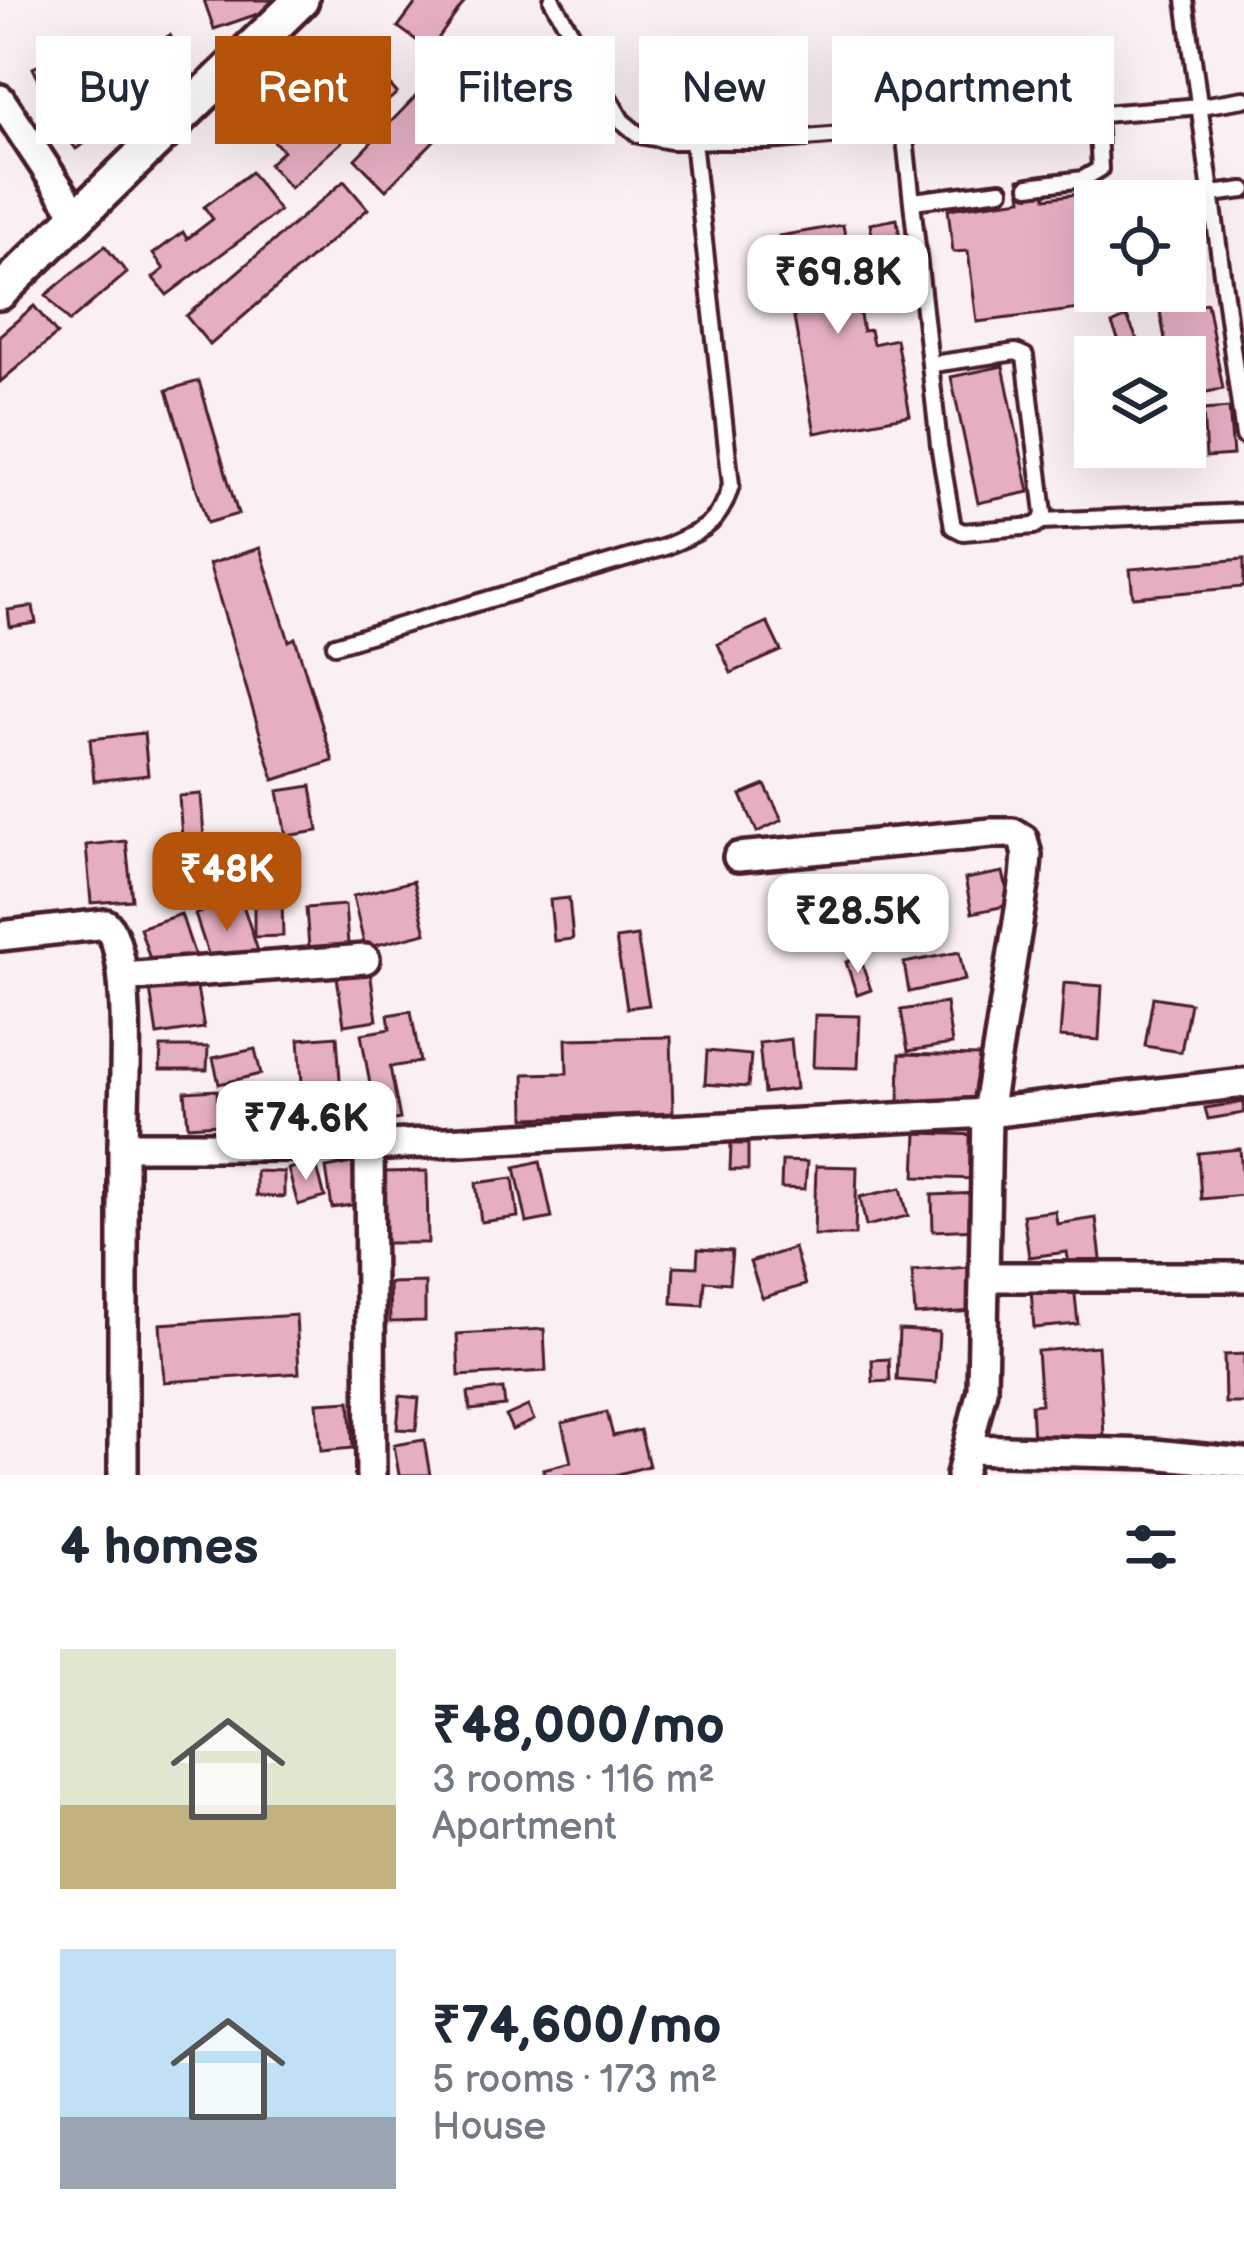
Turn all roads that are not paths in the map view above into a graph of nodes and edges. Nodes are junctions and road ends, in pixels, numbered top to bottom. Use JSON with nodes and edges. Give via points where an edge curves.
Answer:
{"nodes":[{"id":1,"x":301,"y":0,"type":"edge"},
{"id":2,"x":552,"y":0,"type":"edge"},
{"id":3,"x":1185,"y":0,"type":"edge"},
{"id":4,"x":0,"y":99,"type":"edge"},
{"id":5,"x":1244,"y":99,"type":"edge"},
{"id":6,"x":1201,"y":106,"type":"junction"},
{"id":7,"x":1114,"y":113,"type":"edge"},
{"id":8,"x":639,"y":135,"type":"edge"},
{"id":9,"x":693,"y":144,"type":"edge"},
{"id":10,"x":906,"y":144,"type":"edge"},
{"id":11,"x":1099,"y":144,"type":"edge"},
{"id":12,"x":1029,"y":186,"type":"dead end"},
{"id":13,"x":1000,"y":190,"type":"dead end"},
{"id":14,"x":1244,"y":190,"type":"edge"},
{"id":15,"x":1212,"y":194,"type":"junction"},
{"id":16,"x":913,"y":201,"type":"junction"},
{"id":17,"x":78,"y":217,"type":"junction"},
{"id":18,"x":0,"y":292,"type":"edge"},
{"id":19,"x":1239,"y":360,"type":"edge"},
{"id":20,"x":933,"y":364,"type":"junction"},
{"id":21,"x":1244,"y":436,"type":"edge"},
{"id":22,"x":1244,"y":512,"type":"edge"},
{"id":23,"x":1042,"y":521,"type":"junction"},
{"id":24,"x":334,"y":645,"type":"dead end"},
{"id":25,"x":738,"y":857,"type":"dead end"},
{"id":26,"x":0,"y":936,"type":"edge"},
{"id":27,"x":365,"y":959,"type":"dead end"},
{"id":28,"x":123,"y":977,"type":"junction"},
{"id":29,"x":1244,"y":1083,"type":"edge"},
{"id":30,"x":987,"y":1113,"type":"junction"},
{"id":31,"x":123,"y":1146,"type":"junction"},
{"id":32,"x":369,"y":1146,"type":"junction"},
{"id":33,"x":987,"y":1276,"type":"junction"},
{"id":34,"x":1244,"y":1277,"type":"edge"},
{"id":35,"x":965,"y":1462,"type":"edge"},
{"id":36,"x":1244,"y":1463,"type":"edge"},
{"id":37,"x":124,"y":1475,"type":"edge"},
{"id":38,"x":371,"y":1475,"type":"edge"}],
"edges":[{"from":1,"to":17,"type":"street"},
{"from":2,"to":8,"type":"lane","via":[[622,121]]},
{"from":3,"to":6,"type":"lane"},
{"from":4,"to":17,"type":"street"},
{"from":5,"to":6,"type":"lane"},
{"from":6,"to":7,"type":"lane"},
{"from":6,"to":15,"type":"lane"},
{"from":9,"to":24,"type":"lane","via":[[731,485],[722,514],[664,548]]},
{"from":10,"to":16,"type":"lane"},
{"from":11,"to":12,"type":"lane","via":[[1100,170]]},
{"from":13,"to":16,"type":"lane"},
{"from":14,"to":15,"type":"lane"},
{"from":15,"to":19,"type":"lane"},
{"from":16,"to":20,"type":"lane"},
{"from":17,"to":18,"type":"street"},
{"from":19,"to":21,"type":"lane"},
{"from":20,"to":23,"type":"lane","via":[[953,526],[963,532]]},
{"from":20,"to":23,"type":"lane","via":[[1025,356]]},
{"from":22,"to":23,"type":"lane"},
{"from":25,"to":30,"type":"street","via":[[992,833],[1023,839],[1025,879]]},
{"from":26,"to":28,"type":"street","via":[[106,924],[116,934]]},
{"from":27,"to":28,"type":"street"},
{"from":28,"to":31,"type":"street"},
{"from":29,"to":30,"type":"street"},
{"from":30,"to":32,"type":"street"},
{"from":30,"to":33,"type":"street"},
{"from":31,"to":32,"type":"street"},
{"from":31,"to":37,"type":"street"},
{"from":32,"to":38,"type":"street"},
{"from":33,"to":34,"type":"street"},
{"from":33,"to":35,"type":"street","via":[[982,1390]]},
{"from":35,"to":36,"type":"street","via":[[1154,1454]]}]}
